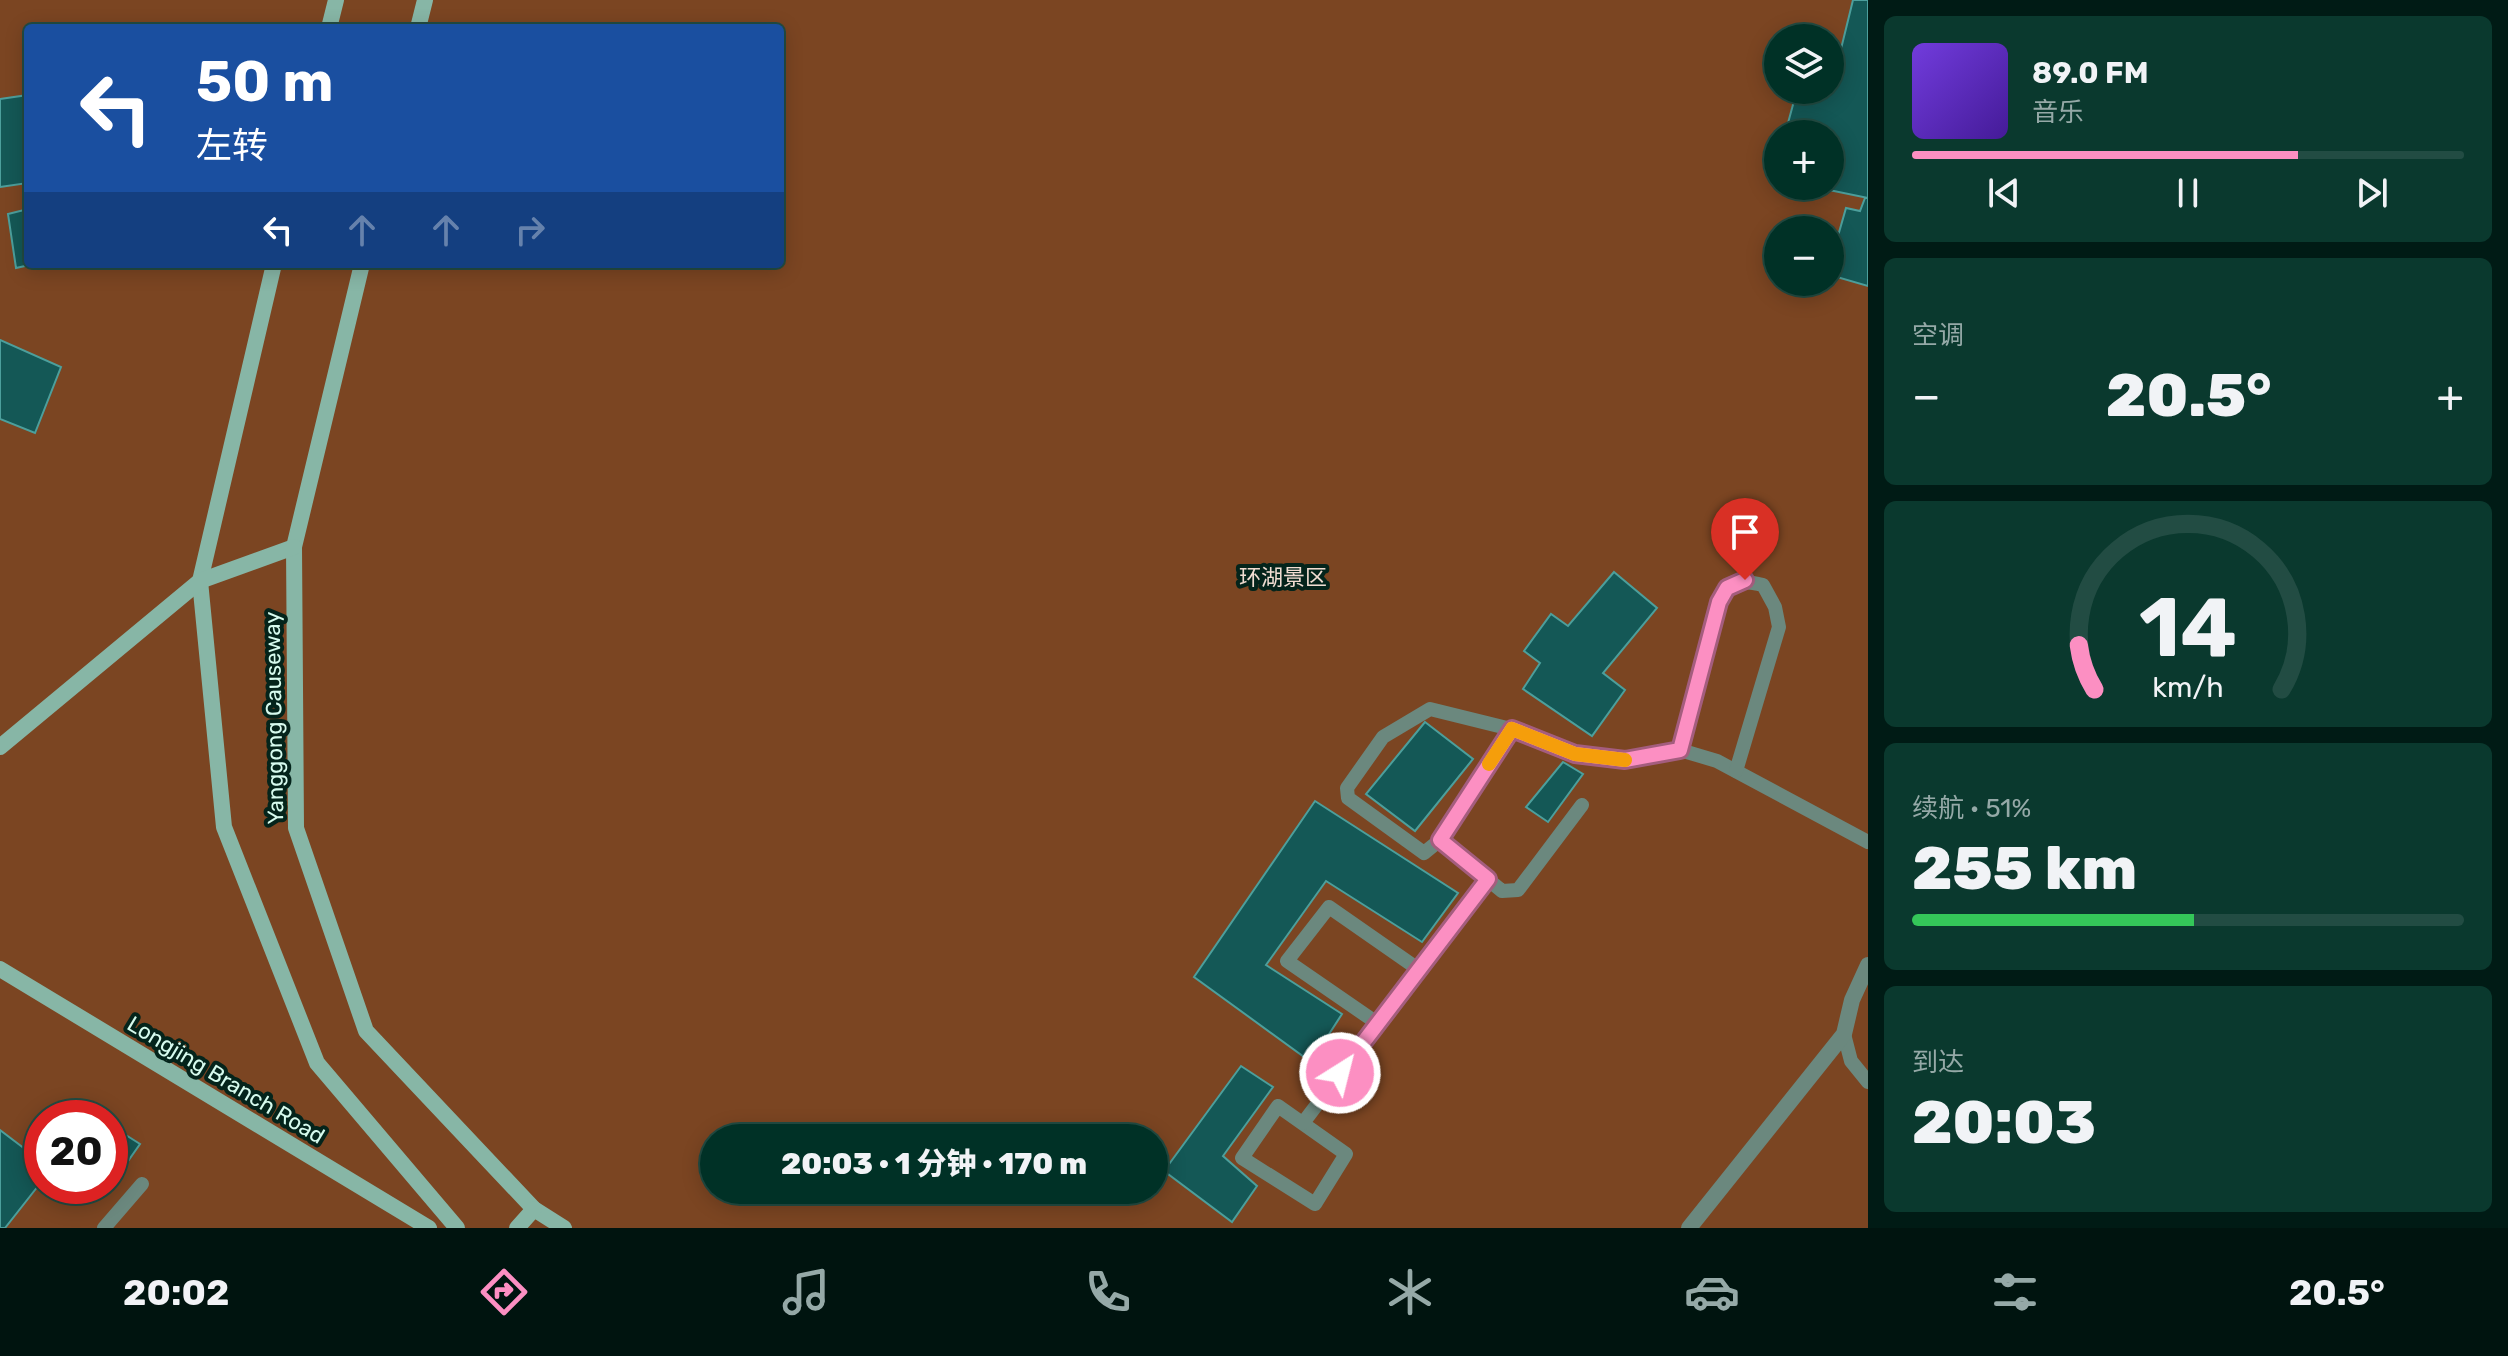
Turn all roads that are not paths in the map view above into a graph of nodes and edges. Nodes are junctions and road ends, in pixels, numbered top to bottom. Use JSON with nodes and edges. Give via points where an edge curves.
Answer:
{"nodes":[{"id":1,"x":336,"y":0,"type":"edge"},
{"id":2,"x":425,"y":0,"type":"edge"},
{"id":3,"x":330,"y":24,"type":"edge"},
{"id":4,"x":419,"y":24,"type":"edge"},
{"id":5,"x":273,"y":268,"type":"edge"},
{"id":6,"x":361,"y":268,"type":"edge"},
{"id":7,"x":294,"y":547,"type":"junction"},
{"id":8,"x":200,"y":581,"type":"junction"},
{"id":9,"x":1512,"y":729,"type":"junction"},
{"id":10,"x":0,"y":747,"type":"edge"},
{"id":11,"x":1680,"y":750,"type":"junction"},
{"id":12,"x":1736,"y":771,"type":"junction"},
{"id":13,"x":1582,"y":805,"type":"dead end"},
{"id":14,"x":1440,"y":840,"type":"junction"},
{"id":15,"x":1868,"y":842,"type":"edge"},
{"id":16,"x":1488,"y":879,"type":"junction"},
{"id":17,"x":1868,"y":965,"type":"edge"},
{"id":18,"x":0,"y":969,"type":"edge"},
{"id":19,"x":1418,"y":969,"type":"junction"},
{"id":20,"x":1377,"y":1023,"type":"junction"},
{"id":21,"x":1844,"y":1034,"type":"junction"},
{"id":22,"x":1868,"y":1082,"type":"edge"},
{"id":23,"x":1303,"y":1123,"type":"junction"},
{"id":24,"x":142,"y":1184,"type":"dead end"},
{"id":25,"x":534,"y":1209,"type":"junction"},
{"id":26,"x":104,"y":1228,"type":"edge"},
{"id":27,"x":429,"y":1228,"type":"edge"},
{"id":28,"x":457,"y":1228,"type":"edge"},
{"id":29,"x":517,"y":1228,"type":"edge"},
{"id":30,"x":564,"y":1228,"type":"edge"},
{"id":31,"x":1689,"y":1228,"type":"edge"}],
"edges":[{"from":1,"to":3,"type":"main road"},
{"from":2,"to":4,"type":"main road"},
{"from":5,"to":8,"type":"main road"},
{"from":6,"to":7,"type":"main road","name":"Yanggong Causeway"},
{"from":7,"to":8,"type":"main road"},
{"from":7,"to":25,"type":"main road","name":"Yanggong Causeway","via":[[296,828],[366,1031]]},
{"from":8,"to":10,"type":"main road"},
{"from":8,"to":28,"type":"main road","via":[[224,827],[317,1063]]},
{"from":9,"to":11,"type":"lane","via":[[1575,754],[1625,760]]},
{"from":9,"to":14,"type":"lane"},
{"from":9,"to":14,"type":"lane","via":[[1430,709],[1383,737],[1347,788],[1348,798],[1424,853]]},
{"from":11,"to":12,"type":"lane"},
{"from":11,"to":12,"type":"lane","via":[[1719,602],[1727,588],[1745,580],[1763,585],[1779,627]]},
{"from":12,"to":15,"type":"lane"},
{"from":13,"to":16,"type":"lane","via":[[1518,890],[1502,891]]},
{"from":14,"to":16,"type":"lane"},
{"from":16,"to":19,"type":"lane"},
{"from":17,"to":21,"type":"street"},
{"from":18,"to":27,"type":"main road","name":"Longjing Branch Road"},
{"from":19,"to":20,"type":"lane"},
{"from":19,"to":20,"type":"lane","via":[[1329,907],[1287,961]]},
{"from":20,"to":23,"type":"lane"},
{"from":21,"to":22,"type":"lane","via":[[1851,1061]]},
{"from":21,"to":31,"type":"street"},
{"from":23,"to":23,"type":"lane","via":[[1278,1106],[1242,1158],[1315,1204],[1346,1154]]},
{"from":24,"to":26,"type":"lane"},
{"from":25,"to":29,"type":"main road"},
{"from":25,"to":30,"type":"main road","name":"Yanggong Causeway"}]}
